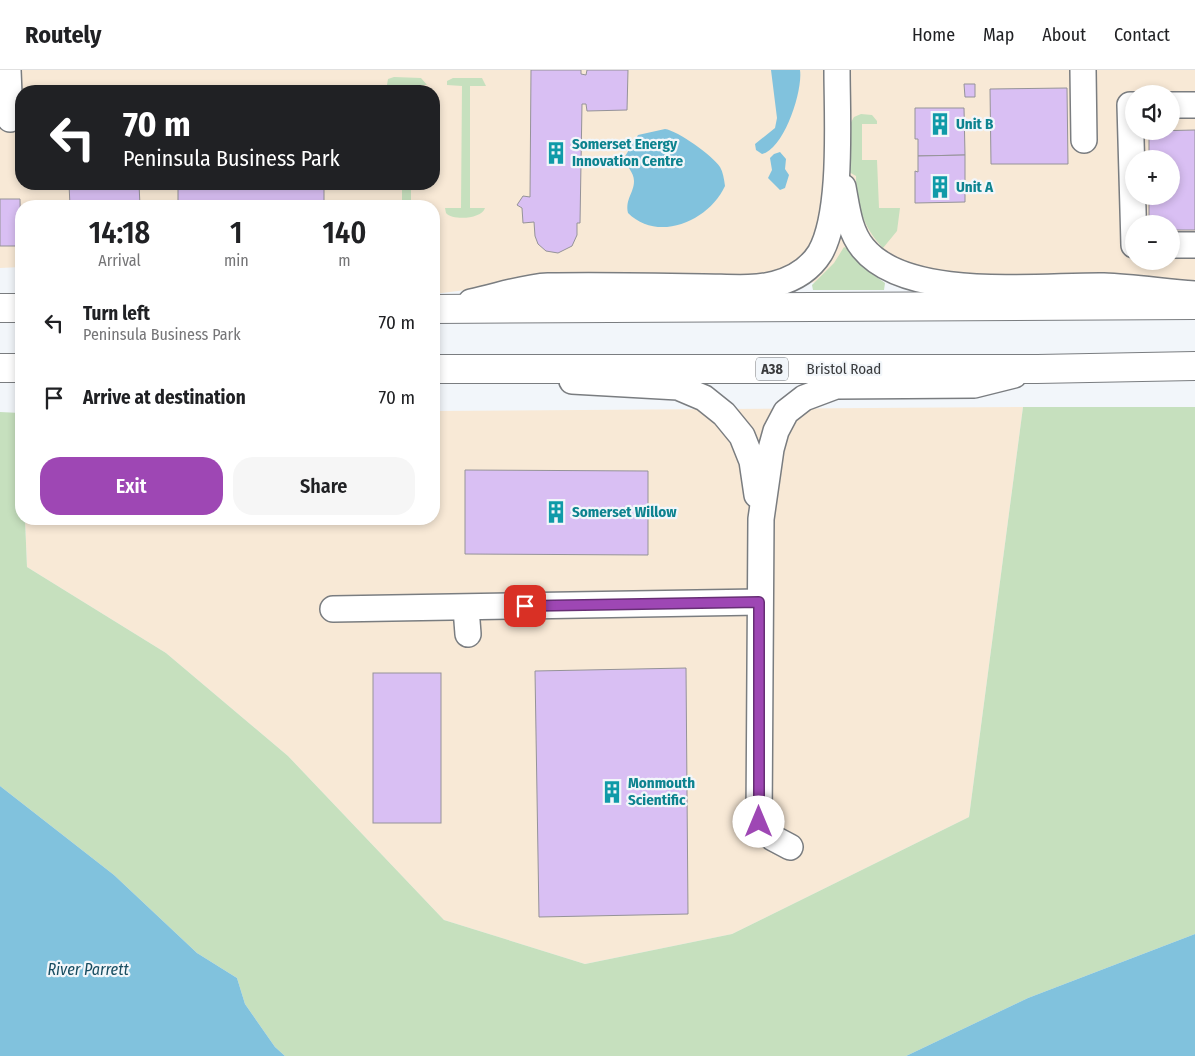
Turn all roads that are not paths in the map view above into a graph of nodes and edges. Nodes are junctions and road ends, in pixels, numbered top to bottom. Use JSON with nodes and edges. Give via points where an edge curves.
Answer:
{"nodes":[{"id":1,"x":8,"y":70,"type":"edge"},
{"id":2,"x":837,"y":70,"type":"edge"},
{"id":3,"x":1083,"y":70,"type":"edge"},
{"id":4,"x":1180,"y":105,"type":"edge"},
{"id":5,"x":1195,"y":105,"type":"edge"},
{"id":6,"x":10,"y":119,"type":"dead end"},
{"id":7,"x":1084,"y":140,"type":"dead end"},
{"id":8,"x":1131,"y":140,"type":"edge"},
{"id":9,"x":837,"y":155,"type":"junction"},
{"id":10,"x":1133,"y":215,"type":"edge"},
{"id":11,"x":1180,"y":245,"type":"edge"},
{"id":12,"x":1195,"y":245,"type":"edge"},
{"id":13,"x":1195,"y":294,"type":"edge"},
{"id":14,"x":1195,"y":305,"type":"edge"},
{"id":15,"x":0,"y":308,"type":"edge"},
{"id":16,"x":15,"y":308,"type":"edge"},
{"id":17,"x":440,"y":308,"type":"edge"},
{"id":18,"x":440,"y":309,"type":"edge"},
{"id":19,"x":1195,"y":366,"type":"edge"},
{"id":20,"x":0,"y":368,"type":"edge"},
{"id":21,"x":15,"y":368,"type":"edge"},
{"id":22,"x":440,"y":369,"type":"edge"},
{"id":23,"x":506,"y":369,"type":"junction"},
{"id":24,"x":1037,"y":369,"type":"junction"},
{"id":25,"x":762,"y":520,"type":"junction"},
{"id":26,"x":759,"y":602,"type":"junction"},
{"id":27,"x":466,"y":608,"type":"junction"},
{"id":28,"x":333,"y":609,"type":"dead end"},
{"id":29,"x":468,"y":634,"type":"dead end"},
{"id":30,"x":790,"y":847,"type":"dead end"}],
"edges":[{"from":1,"to":6,"type":"street"},
{"from":2,"to":9,"type":"street"},
{"from":3,"to":7,"type":"street"},
{"from":4,"to":5,"type":"street"},
{"from":8,"to":10,"type":"street"},
{"from":9,"to":13,"type":"street","via":[[853,232],[862,248],[891,270],[922,281],[1009,288],[1105,286]]},
{"from":9,"to":17,"type":"street","via":[[828,235],[813,263],[795,278],[773,285],[735,287],[546,286]]},
{"from":11,"to":12,"type":"street"},
{"from":14,"to":18,"type":"main road"},
{"from":15,"to":16,"type":"main road"},
{"from":19,"to":24,"type":"main road","name":"Bristol Road","number":"A38"},
{"from":20,"to":21,"type":"main road"},
{"from":22,"to":23,"type":"main road","name":"Bristol Road","number":"A38"},
{"from":23,"to":24,"type":"main road","name":"Bristol Road","number":"A38"},
{"from":23,"to":25,"type":"street","via":[[565,381],[678,387],[704,398],[724,414],[742,436],[752,461]]},
{"from":24,"to":25,"type":"street","via":[[974,385],[836,386],[804,398],[786,412],[776,431]]},
{"from":25,"to":26,"type":"street"},
{"from":26,"to":27,"type":"street","via":[[682,593]]},
{"from":26,"to":30,"type":"street","via":[[759,822],[773,838]]},
{"from":27,"to":28,"type":"street"},
{"from":27,"to":29,"type":"street"}]}
